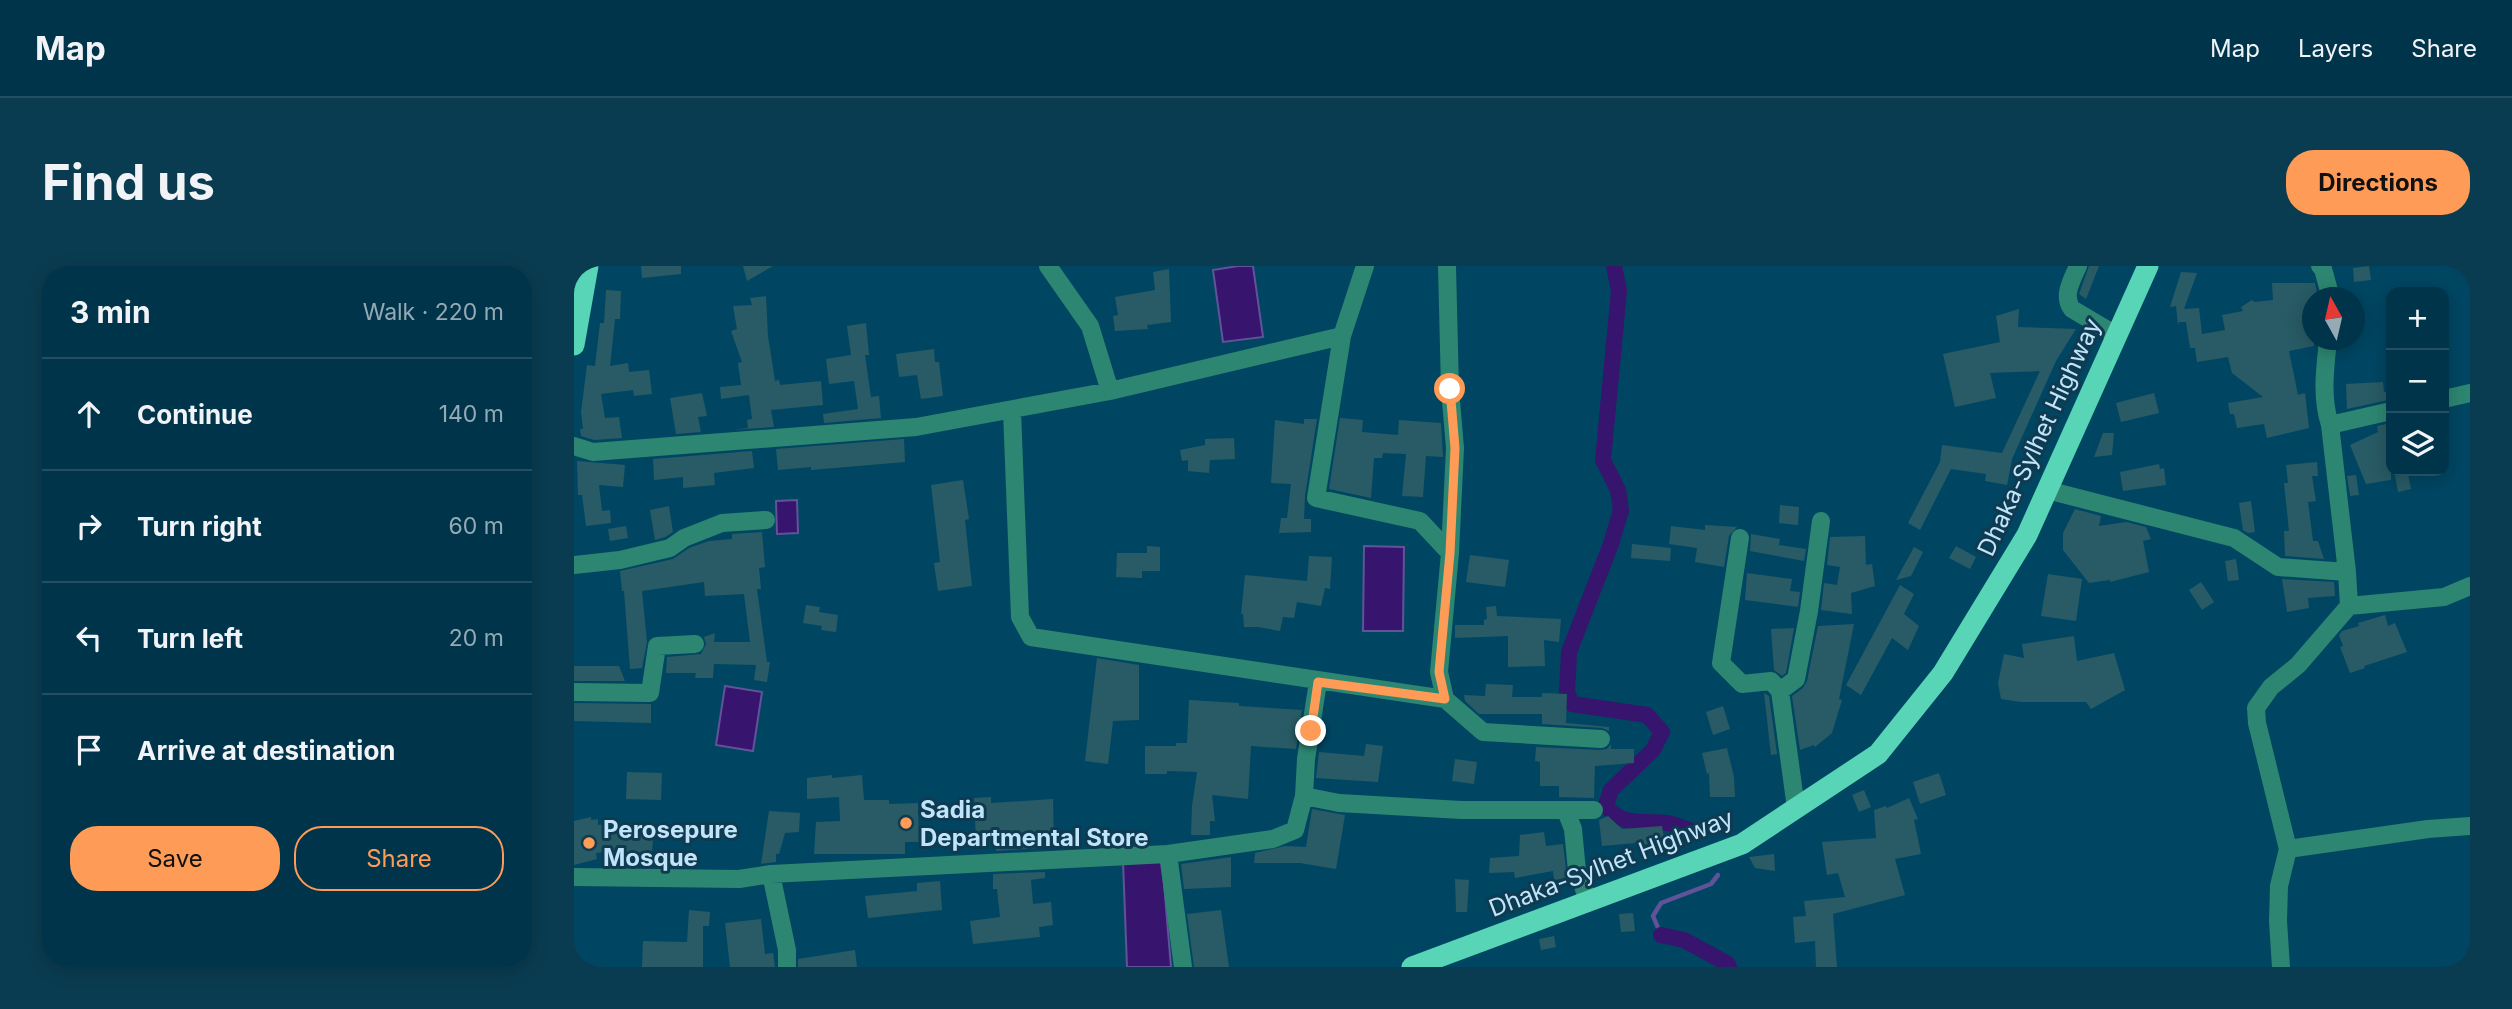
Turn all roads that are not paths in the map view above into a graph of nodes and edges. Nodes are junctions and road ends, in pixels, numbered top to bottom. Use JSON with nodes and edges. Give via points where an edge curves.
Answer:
{"nodes":[{"id":1,"x":588,"y":266,"type":"edge"},
{"id":2,"x":1048,"y":266,"type":"edge"},
{"id":3,"x":1365,"y":266,"type":"edge"},
{"id":4,"x":1447,"y":266,"type":"edge"},
{"id":5,"x":2078,"y":266,"type":"edge"},
{"id":6,"x":2148,"y":266,"type":"edge"},
{"id":7,"x":2320,"y":266,"type":"edge"},
{"id":8,"x":2328,"y":287,"type":"edge"},
{"id":9,"x":2116,"y":335,"type":"junction"},
{"id":10,"x":1342,"y":336,"type":"junction"},
{"id":11,"x":574,"y":345,"type":"edge"},
{"id":12,"x":2327,"y":350,"type":"edge"},
{"id":13,"x":1110,"y":391,"type":"junction"},
{"id":14,"x":2470,"y":393,"type":"edge"},
{"id":15,"x":2449,"y":398,"type":"edge"},
{"id":16,"x":1012,"y":411,"type":"junction"},
{"id":17,"x":2386,"y":412,"type":"edge"},
{"id":18,"x":2330,"y":425,"type":"junction"},
{"id":19,"x":574,"y":446,"type":"edge"},
{"id":20,"x":2048,"y":489,"type":"junction"},
{"id":21,"x":766,"y":520,"type":"dead end"},
{"id":22,"x":1821,"y":521,"type":"dead end"},
{"id":23,"x":1740,"y":538,"type":"dead end"},
{"id":24,"x":1450,"y":553,"type":"junction"},
{"id":25,"x":574,"y":565,"type":"edge"},
{"id":26,"x":2347,"y":572,"type":"junction"},
{"id":27,"x":2470,"y":586,"type":"edge"},
{"id":28,"x":2349,"y":606,"type":"junction"},
{"id":29,"x":695,"y":644,"type":"dead end"},
{"id":30,"x":1318,"y":682,"type":"junction"},
{"id":31,"x":1780,"y":691,"type":"junction"},
{"id":32,"x":574,"y":692,"type":"edge"},
{"id":33,"x":1445,"y":699,"type":"junction"},
{"id":34,"x":1601,"y":739,"type":"dead end"},
{"id":35,"x":1304,"y":796,"type":"junction"},
{"id":36,"x":1796,"y":808,"type":"junction"},
{"id":37,"x":1594,"y":810,"type":"dead end"},
{"id":38,"x":1566,"y":811,"type":"junction"},
{"id":39,"x":2470,"y":826,"type":"edge"},
{"id":40,"x":2288,"y":849,"type":"junction"},
{"id":41,"x":1168,"y":854,"type":"junction"},
{"id":42,"x":771,"y":874,"type":"junction"},
{"id":43,"x":574,"y":877,"type":"edge"},
{"id":44,"x":1589,"y":902,"type":"junction"},
{"id":45,"x":1440,"y":962,"type":"edge"},
{"id":46,"x":788,"y":967,"type":"edge"},
{"id":47,"x":1183,"y":967,"type":"edge"},
{"id":48,"x":1412,"y":967,"type":"edge"},
{"id":49,"x":2281,"y":967,"type":"edge"}],
"edges":[{"from":1,"to":11,"type":"highway"},
{"from":2,"to":13,"type":"street","via":[[1090,326]]},
{"from":3,"to":10,"type":"street"},
{"from":4,"to":24,"type":"street","via":[[1455,448]]},
{"from":5,"to":9,"type":"street","via":[[2067,302]]},
{"from":6,"to":9,"type":"highway","name":"Dhaka-Sylhet Highway"},
{"from":7,"to":8,"type":"street"},
{"from":9,"to":20,"type":"highway","name":"Dhaka-Sylhet Highway"},
{"from":10,"to":13,"type":"street"},
{"from":10,"to":24,"type":"street","via":[[1316,498],[1420,522]]},
{"from":12,"to":18,"type":"street","via":[[2325,407]]},
{"from":13,"to":16,"type":"street"},
{"from":14,"to":15,"type":"street"},
{"from":16,"to":19,"type":"street","via":[[916,427],[593,452]]},
{"from":16,"to":30,"type":"street","via":[[1020,617],[1031,637]]},
{"from":17,"to":18,"type":"street"},
{"from":18,"to":26,"type":"street"},
{"from":20,"to":26,"type":"street","via":[[2234,538],[2278,568]]},
{"from":20,"to":36,"type":"highway","name":"Dhaka-Sylhet Highway","via":[[2027,536],[1943,673],[1878,754]]},
{"from":21,"to":25,"type":"street","via":[[722,523],[670,548],[620,561]]},
{"from":22,"to":31,"type":"street","via":[[1796,679]]},
{"from":23,"to":31,"type":"street","via":[[1721,663],[1742,684],[1771,681]]},
{"from":24,"to":33,"type":"street","via":[[1439,672]]},
{"from":26,"to":28,"type":"street"},
{"from":27,"to":28,"type":"street","via":[[2444,597]]},
{"from":28,"to":40,"type":"street","via":[[2256,708]]},
{"from":29,"to":32,"type":"street","via":[[657,646],[650,692]]},
{"from":30,"to":33,"type":"street"},
{"from":30,"to":35,"type":"street"},
{"from":31,"to":36,"type":"street"},
{"from":33,"to":34,"type":"street","via":[[1483,732]]},
{"from":35,"to":38,"type":"street","via":[[1339,803],[1461,810]]},
{"from":35,"to":41,"type":"street","via":[[1295,830],[1273,839]]},
{"from":36,"to":44,"type":"highway","name":"Dhaka-Sylhet Highway","via":[[1742,844]]},
{"from":37,"to":38,"type":"street"},
{"from":38,"to":44,"type":"street","via":[[1573,829],[1577,871]]},
{"from":39,"to":40,"type":"street"},
{"from":40,"to":49,"type":"street","via":[[2279,886]]},
{"from":41,"to":42,"type":"street"},
{"from":41,"to":47,"type":"street"},
{"from":42,"to":43,"type":"street","via":[[739,879]]},
{"from":42,"to":46,"type":"street"},
{"from":44,"to":45,"type":"highway","name":"Dhaka-Sylhet Highway"},
{"from":45,"to":48,"type":"highway","name":"Dhaka-Sylhet Highway"}]}
